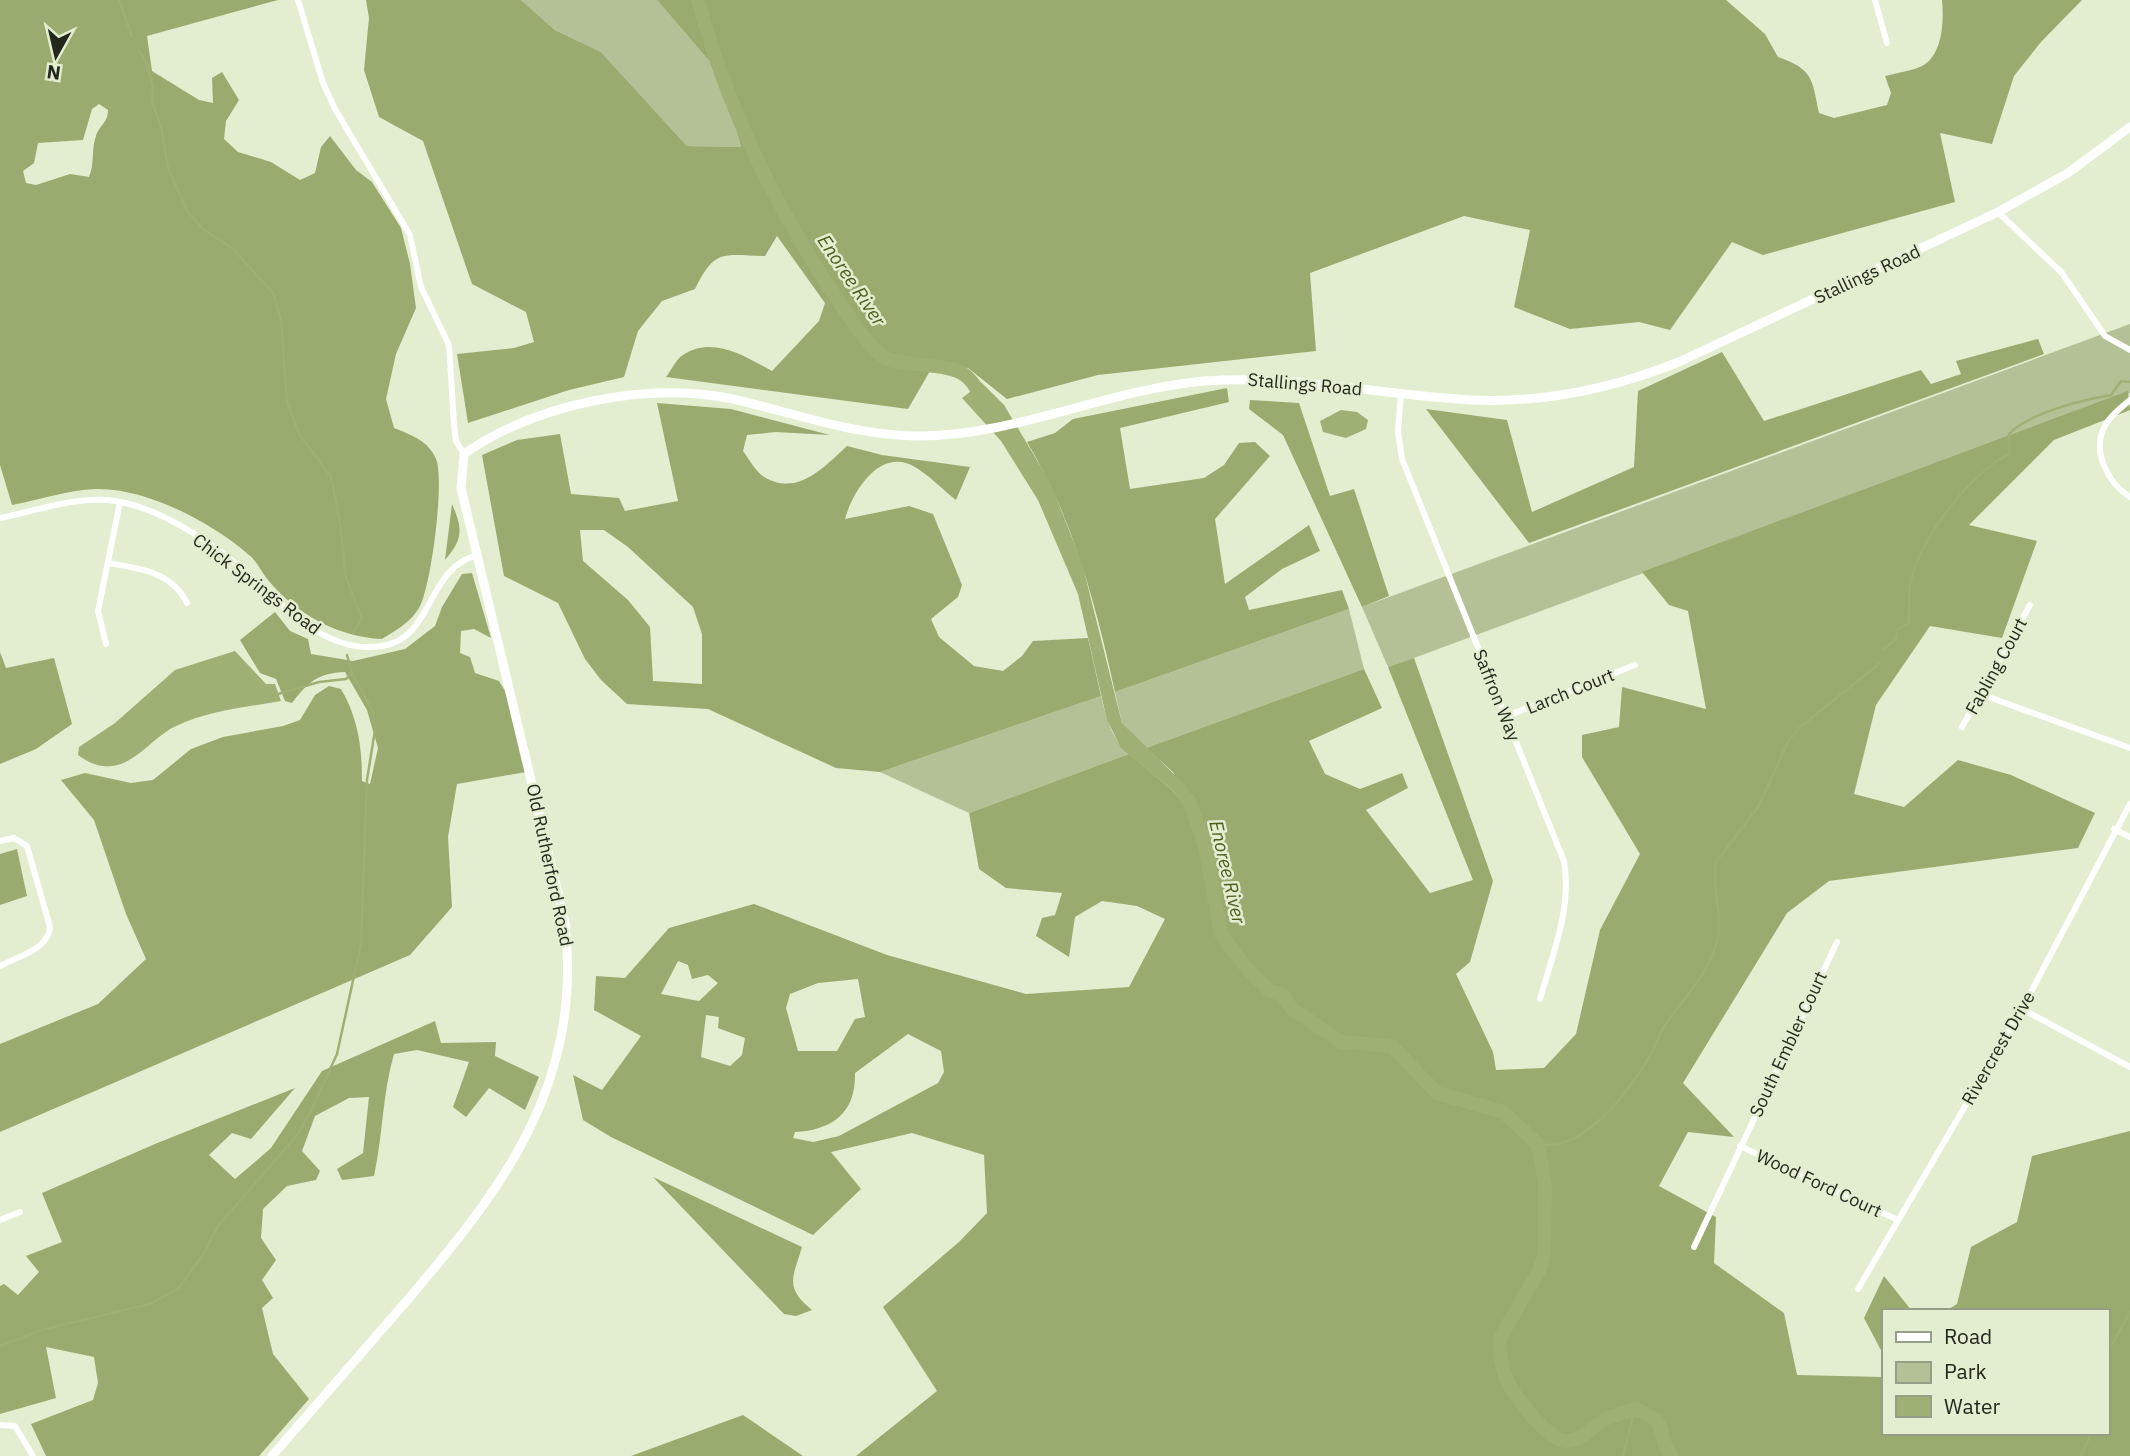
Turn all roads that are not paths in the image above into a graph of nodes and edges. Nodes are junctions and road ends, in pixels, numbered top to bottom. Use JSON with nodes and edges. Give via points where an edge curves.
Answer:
{"nodes":[{"id":1,"x":298,"y":0,"type":"edge"},
{"id":2,"x":1875,"y":0,"type":"edge"},
{"id":3,"x":1887,"y":43,"type":"dead end"},
{"id":4,"x":2130,"y":127,"type":"edge"},
{"id":5,"x":1998,"y":212,"type":"junction"},
{"id":6,"x":2130,"y":350,"type":"edge"},
{"id":7,"x":1401,"y":393,"type":"junction"},
{"id":8,"x":2130,"y":400,"type":"edge"},
{"id":9,"x":464,"y":454,"type":"junction"},
{"id":10,"x":2130,"y":497,"type":"edge"},
{"id":11,"x":120,"y":502,"type":"junction"},
{"id":12,"x":0,"y":518,"type":"edge"},
{"id":13,"x":478,"y":555,"type":"junction"},
{"id":14,"x":108,"y":563,"type":"junction"},
{"id":15,"x":187,"y":603,"type":"dead end"},
{"id":16,"x":2030,"y":605,"type":"dead end"},
{"id":17,"x":106,"y":644,"type":"dead end"},
{"id":18,"x":1635,"y":665,"type":"dead end"},
{"id":19,"x":1980,"y":694,"type":"junction"},
{"id":20,"x":1505,"y":717,"type":"junction"},
{"id":21,"x":1962,"y":727,"type":"dead end"},
{"id":22,"x":2130,"y":748,"type":"edge"},
{"id":23,"x":2130,"y":804,"type":"edge"},
{"id":24,"x":2114,"y":829,"type":"junction"},
{"id":25,"x":2130,"y":837,"type":"edge"},
{"id":26,"x":0,"y":841,"type":"edge"},
{"id":27,"x":1837,"y":942,"type":"dead end"},
{"id":28,"x":0,"y":966,"type":"edge"},
{"id":29,"x":1540,"y":999,"type":"dead end"},
{"id":30,"x":2022,"y":1009,"type":"junction"},
{"id":31,"x":2130,"y":1068,"type":"edge"},
{"id":32,"x":1740,"y":1146,"type":"junction"},
{"id":33,"x":20,"y":1212,"type":"dead end"},
{"id":34,"x":0,"y":1220,"type":"edge"},
{"id":35,"x":1898,"y":1220,"type":"junction"},
{"id":36,"x":1694,"y":1247,"type":"dead end"},
{"id":37,"x":1858,"y":1289,"type":"dead end"},
{"id":38,"x":0,"y":1425,"type":"edge"},
{"id":39,"x":33,"y":1456,"type":"edge"},
{"id":40,"x":272,"y":1456,"type":"edge"}],
"edges":[{"from":1,"to":9,"type":"street","via":[[335,109],[410,234],[421,287],[449,345],[456,441]]},
{"from":2,"to":3,"type":"street"},
{"from":4,"to":5,"type":"street","name":"Stallings Road","via":[[2068,173]]},
{"from":5,"to":6,"type":"street","via":[[2063,273],[2105,336]]},
{"from":5,"to":7,"type":"street","name":"Stallings Road","via":[[1636,378],[1530,399],[1474,400]]},
{"from":7,"to":9,"type":"street","name":"Stallings Road","via":[[1290,380],[1235,379],[1164,387],[972,430],[919,436],[822,423],[721,397],[651,392],[559,411]]},
{"from":7,"to":20,"type":"street","name":"Saffron Way","via":[[1398,432],[1402,459]]},
{"from":8,"to":10,"type":"street","via":[[2106,424],[2100,446],[2109,478]]},
{"from":9,"to":13,"type":"street","name":"Old Rutherford Road","via":[[459,480]]},
{"from":11,"to":12,"type":"street","name":"Chick Springs Road","via":[[84,501]]},
{"from":11,"to":13,"type":"street","name":"Chick Springs Road","via":[[166,520],[211,546],[313,629],[365,647],[388,645],[410,633],[447,572],[461,559]]},
{"from":11,"to":14,"type":"street"},
{"from":13,"to":40,"type":"street","name":"Old Rutherford Road","via":[[565,922],[569,972],[562,1038],[530,1128],[495,1192]]},
{"from":14,"to":15,"type":"street","via":[[162,576],[181,591]]},
{"from":14,"to":17,"type":"street","via":[[98,611]]},
{"from":16,"to":19,"type":"street","name":"Fabling Court"},
{"from":18,"to":20,"type":"street","name":"Larch Court"},
{"from":19,"to":21,"type":"street","name":"Fabling Court"},
{"from":19,"to":22,"type":"street"},
{"from":20,"to":29,"type":"street","name":"Saffron Way","via":[[1564,860],[1568,883]]},
{"from":23,"to":24,"type":"street","name":"Rivercrest Drive"},
{"from":24,"to":25,"type":"street"},
{"from":24,"to":30,"type":"street","name":"Rivercrest Drive"},
{"from":26,"to":28,"type":"street","via":[[14,838],[27,846],[50,927],[42,945]]},
{"from":27,"to":32,"type":"street","name":"South Embler Court"},
{"from":30,"to":31,"type":"street"},
{"from":30,"to":35,"type":"street","name":"Rivercrest Drive"},
{"from":32,"to":35,"type":"street","name":"Wood Ford Court"},
{"from":32,"to":36,"type":"street","name":"South Embler Court"},
{"from":33,"to":34,"type":"street"},
{"from":35,"to":37,"type":"street","name":"Rivercrest Drive"},
{"from":38,"to":39,"type":"street","via":[[15,1426]]}]}
